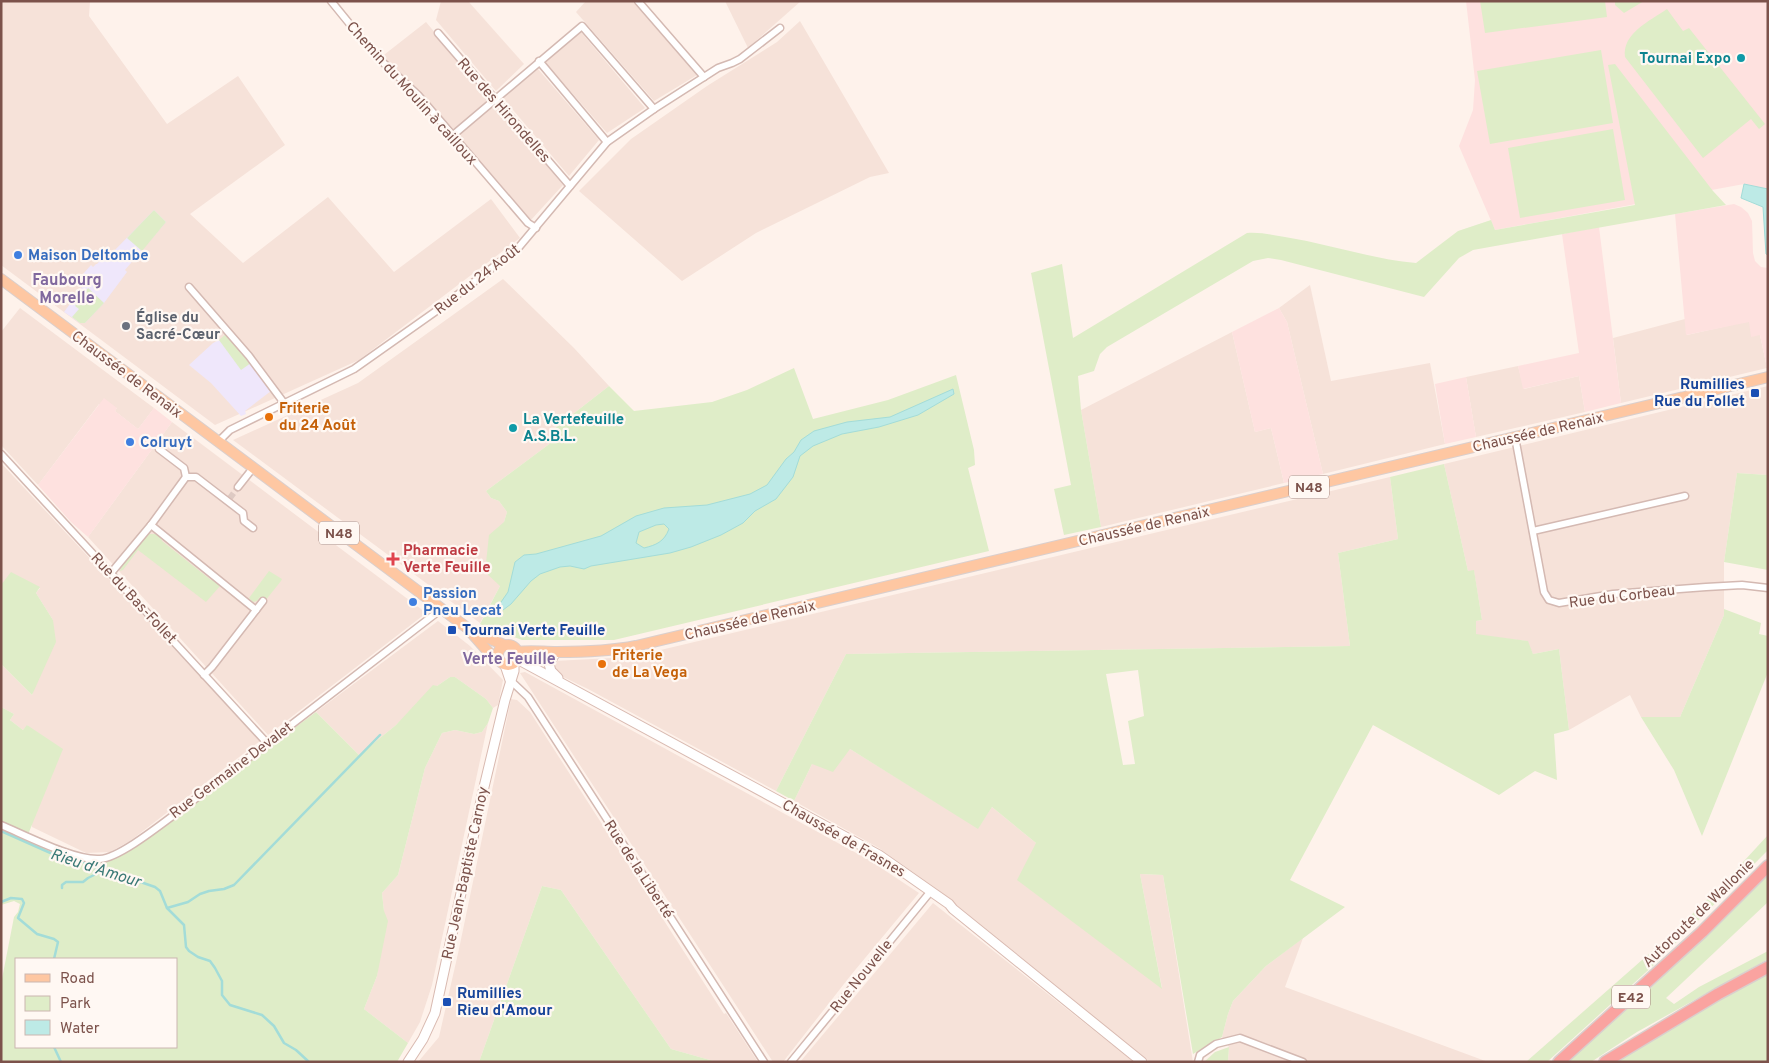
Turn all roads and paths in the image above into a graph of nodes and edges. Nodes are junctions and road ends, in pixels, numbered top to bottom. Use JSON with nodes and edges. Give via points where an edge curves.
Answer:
{"nodes":[{"id":1,"x":331,"y":1,"type":"edge"},
{"id":2,"x":638,"y":1,"type":"edge"},
{"id":3,"x":780,"y":28,"type":"dead end"},
{"id":4,"x":438,"y":33,"type":"dead end"},
{"id":5,"x":539,"y":61,"type":"junction"},
{"id":6,"x":704,"y":77,"type":"junction"},
{"id":7,"x":495,"y":99,"type":"junction"},
{"id":8,"x":654,"y":109,"type":"junction"},
{"id":9,"x":452,"y":136,"type":"junction"},
{"id":10,"x":607,"y":142,"type":"junction"},
{"id":11,"x":570,"y":186,"type":"junction"},
{"id":12,"x":536,"y":228,"type":"junction"},
{"id":13,"x":1,"y":279,"type":"edge"},
{"id":14,"x":189,"y":288,"type":"dead end"},
{"id":15,"x":1768,"y":377,"type":"edge"},
{"id":16,"x":284,"y":403,"type":"junction"},
{"id":17,"x":1515,"y":437,"type":"junction"},
{"id":18,"x":218,"y":442,"type":"junction"},
{"id":19,"x":158,"y":449,"type":"dead end"},
{"id":20,"x":3,"y":458,"type":"edge"},
{"id":21,"x":253,"y":468,"type":"junction"},
{"id":22,"x":186,"y":478,"type":"junction"},
{"id":23,"x":238,"y":487,"type":"tunnel mouth"},
{"id":24,"x":1685,"y":496,"type":"dead end"},
{"id":25,"x":151,"y":525,"type":"junction"},
{"id":26,"x":253,"y":528,"type":"dead end"},
{"id":27,"x":1533,"y":531,"type":"junction"},
{"id":28,"x":111,"y":573,"type":"junction"},
{"id":29,"x":1768,"y":588,"type":"edge"},
{"id":30,"x":263,"y":601,"type":"dead end"},
{"id":31,"x":440,"y":608,"type":"junction"},
{"id":32,"x":256,"y":610,"type":"junction"},
{"id":33,"x":470,"y":630,"type":"junction"},
{"id":34,"x":556,"y":652,"type":"junction"},
{"id":35,"x":510,"y":659,"type":"junction"},
{"id":36,"x":204,"y":675,"type":"junction"},
{"id":37,"x":510,"y":680,"type":"junction"},
{"id":38,"x":561,"y":682,"type":"junction"},
{"id":39,"x":267,"y":743,"type":"junction"},
{"id":40,"x":1,"y":825,"type":"edge"},
{"id":41,"x":1768,"y":866,"type":"edge"},
{"id":42,"x":931,"y":891,"type":"junction"},
{"id":43,"x":1768,"y":967,"type":"edge"},
{"id":44,"x":408,"y":1062,"type":"edge"},
{"id":45,"x":764,"y":1062,"type":"edge"},
{"id":46,"x":791,"y":1062,"type":"edge"},
{"id":47,"x":1142,"y":1062,"type":"edge"},
{"id":48,"x":1198,"y":1062,"type":"edge"},
{"id":49,"x":1303,"y":1062,"type":"edge"},
{"id":50,"x":1559,"y":1062,"type":"edge"},
{"id":51,"x":1605,"y":1062,"type":"edge"}],
"edges":[{"from":1,"to":9,"type":"street","name":"Chemin du Moulin à cailloux","via":[[375,55],[418,95]]},
{"from":2,"to":6,"type":"street"},
{"from":3,"to":6,"type":"street","name":"Rue du 24 Août","via":[[732,64]]},
{"from":4,"to":7,"type":"street","name":"Rue des Hirondelles"},
{"from":5,"to":7,"type":"street"},
{"from":5,"to":8,"type":"street","via":[[582,26]]},
{"from":5,"to":10,"type":"street"},
{"from":6,"to":8,"type":"street","name":"Rue du 24 Août"},
{"from":7,"to":9,"type":"street"},
{"from":7,"to":11,"type":"street","name":"Rue des Hirondelles"},
{"from":8,"to":10,"type":"street","name":"Rue du 24 Août"},
{"from":9,"to":12,"type":"street","name":"Chemin du Moulin à cailloux","via":[[528,223]]},
{"from":10,"to":11,"type":"street","name":"Rue du 24 Août"},
{"from":11,"to":12,"type":"street","name":"Rue du 24 Août"},
{"from":12,"to":16,"type":"street","name":"Rue du 24 Août","via":[[501,262],[354,369]]},
{"from":13,"to":18,"type":"main road","name":"Chaussée de Renaix","number":"N48"},
{"from":14,"to":16,"type":"street","via":[[250,356]]},
{"from":15,"to":17,"type":"main road","name":"Chaussée de Renaix","number":"N48"},
{"from":16,"to":18,"type":"street","name":"Rue du 24 Août","via":[[230,430]]},
{"from":17,"to":27,"type":"street","name":"Rue du Corbeau"},
{"from":17,"to":34,"type":"main road","name":"Chaussée de Renaix","number":"N48","via":[[636,646]]},
{"from":18,"to":21,"type":"main road","name":"Chaussée de Renaix","number":"N48"},
{"from":19,"to":22,"type":"street","via":[[184,468]]},
{"from":20,"to":28,"type":"street","name":"Rue du Bas-Follet"},
{"from":21,"to":23,"type":"street"},
{"from":21,"to":31,"type":"main road","name":"Chaussée de Renaix","number":"N48"},
{"from":22,"to":25,"type":"street"},
{"from":22,"to":26,"type":"street","via":[[196,478],[229,500]]},
{"from":24,"to":27,"type":"street"},
{"from":25,"to":28,"type":"street"},
{"from":25,"to":32,"type":"street"},
{"from":27,"to":29,"type":"street","name":"Rue du Corbeau","via":[[1544,592],[1549,600],[1559,603],[1632,592],[1742,586]]},
{"from":28,"to":36,"type":"street","name":"Rue du Bas-Follet"},
{"from":30,"to":32,"type":"street"},
{"from":31,"to":33,"type":"main road","name":"Chaussée de Renaix","number":"N48"},
{"from":31,"to":39,"type":"street","name":"Rue Germaine Devalet"},
{"from":32,"to":36,"type":"street"},
{"from":33,"to":35,"type":"main road","name":"Chaussée de Renaix","number":"N48","via":[[491,655]]},
{"from":33,"to":35,"type":"main road","name":"Chaussée de Renaix","number":"N48","via":[[504,646],[512,646]]},
{"from":34,"to":35,"type":"main road","name":"Chaussée de Renaix","number":"N48","via":[[532,650]]},
{"from":34,"to":38,"type":"main road","via":[[549,668]]},
{"from":35,"to":37,"type":"main road"},
{"from":35,"to":38,"type":"main road","name":"Chaussée de Frasnes"},
{"from":36,"to":39,"type":"street","name":"Rue du Bas-Follet"},
{"from":37,"to":44,"type":"main road","name":"Rue Jean-Baptiste Carnoy","via":[[435,1013]]},
{"from":37,"to":45,"type":"street","name":"Rue de la Liberté","via":[[528,697]]},
{"from":38,"to":42,"type":"main road","name":"Chaussée de Frasnes","via":[[879,855]]},
{"from":39,"to":40,"type":"street","name":"Rue Germaine Devalet","via":[[182,809],[110,857],[99,860],[62,852]]},
{"from":41,"to":50,"type":"highway","name":"Autoroute de Wallonie","number":"E42","via":[[1695,938]]},
{"from":42,"to":46,"type":"street","name":"Rue Nouvelle"},
{"from":42,"to":47,"type":"main road","name":"Chaussée de Frasnes"},
{"from":43,"to":51,"type":"highway"},
{"from":48,"to":49,"type":"street","via":[[1200,1055],[1216,1044],[1240,1038]]}]}
